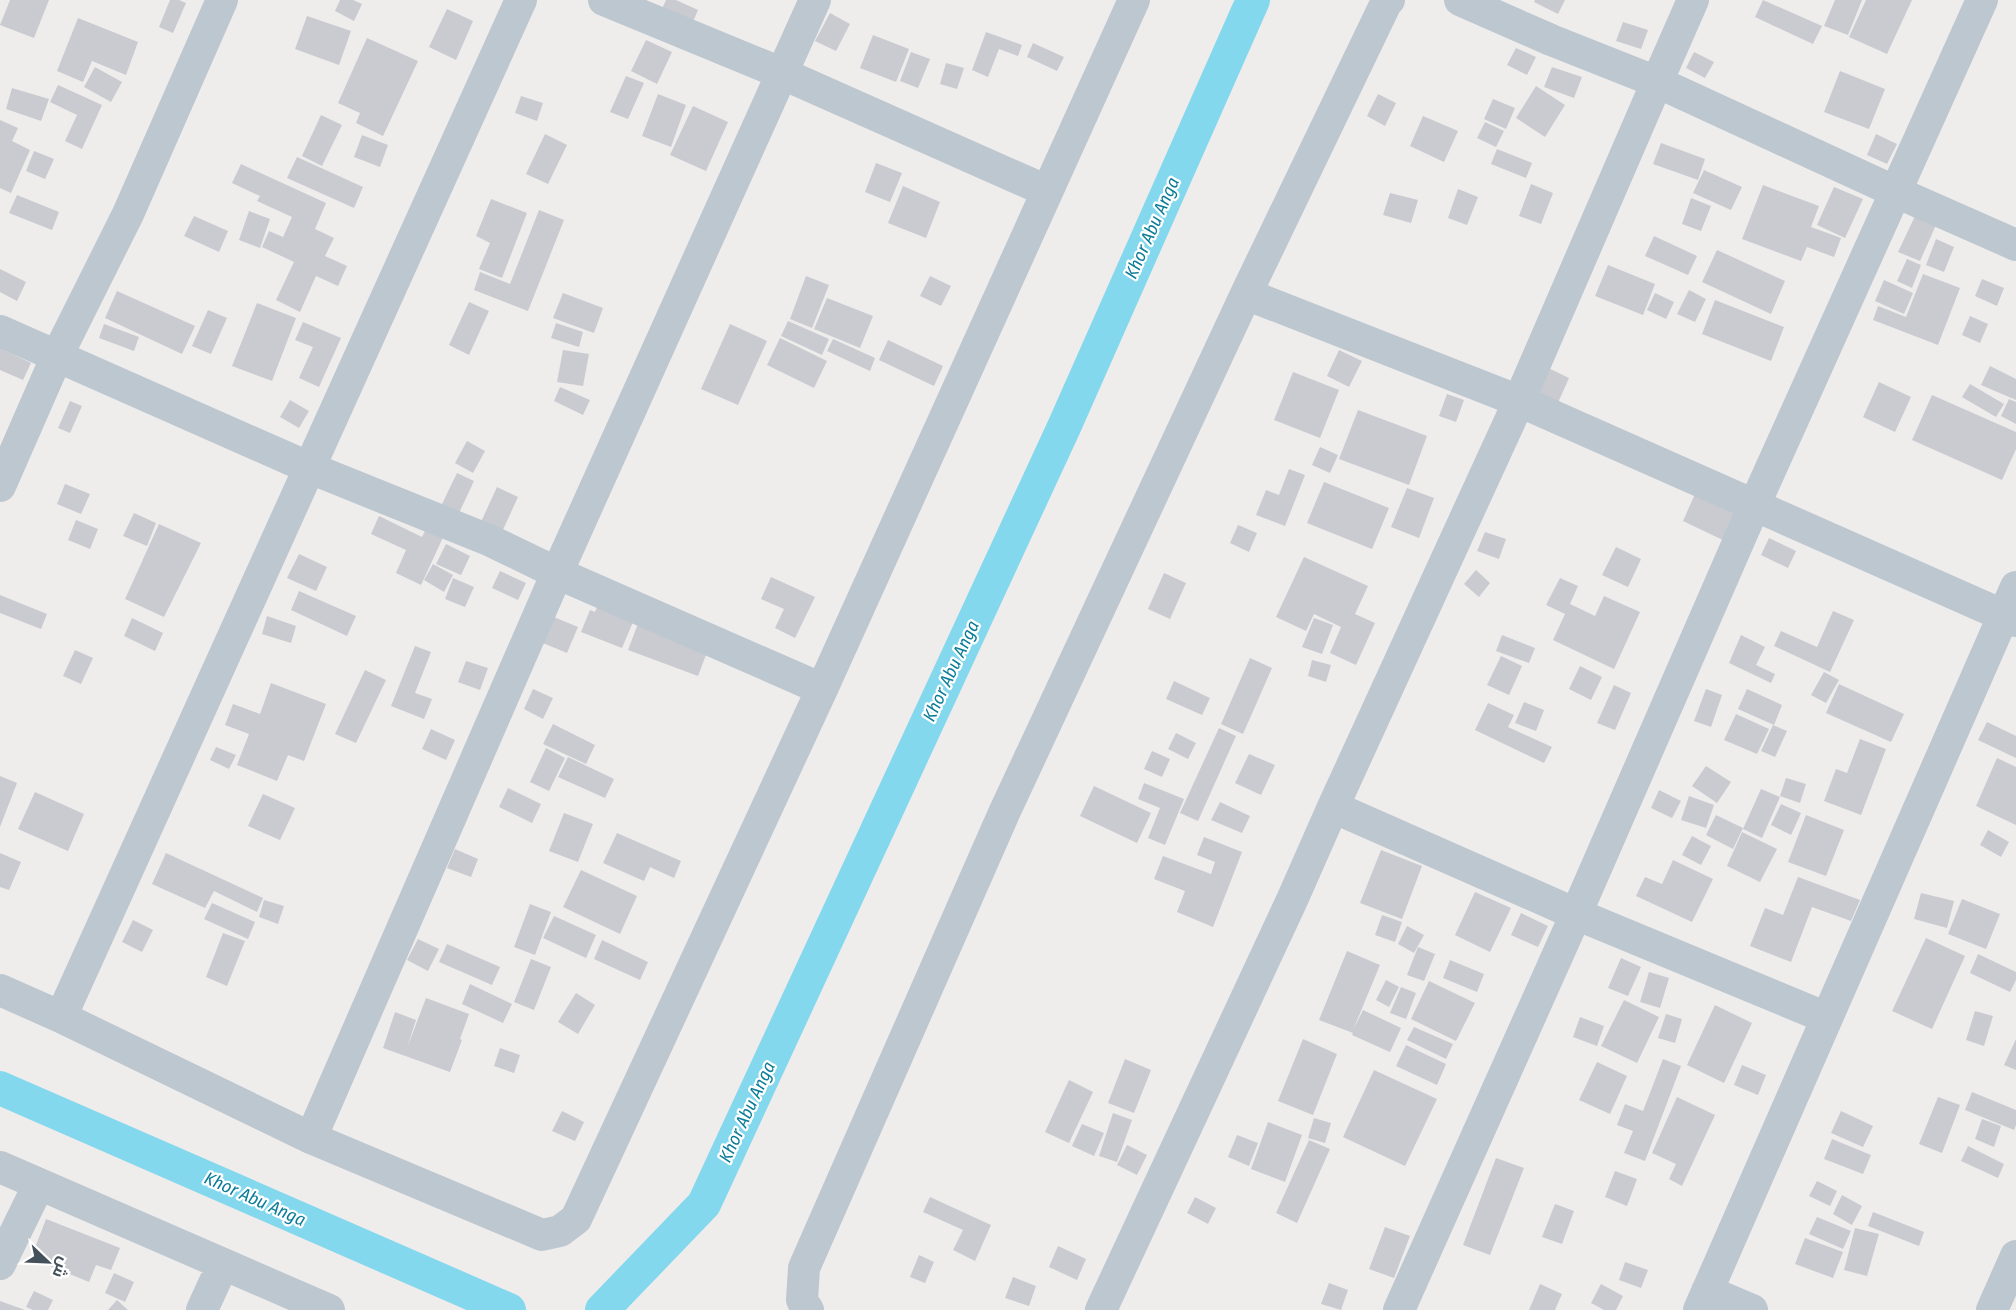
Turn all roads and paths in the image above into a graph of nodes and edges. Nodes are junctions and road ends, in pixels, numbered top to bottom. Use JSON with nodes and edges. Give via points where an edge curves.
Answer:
{"nodes":[{"id":1,"x":222,"y":0,"type":"edge"},
{"id":2,"x":521,"y":0,"type":"edge"},
{"id":3,"x":604,"y":0,"type":"edge"},
{"id":4,"x":815,"y":0,"type":"edge"},
{"id":5,"x":1134,"y":0,"type":"edge"},
{"id":6,"x":1389,"y":0,"type":"edge"},
{"id":7,"x":1461,"y":0,"type":"edge"},
{"id":8,"x":1693,"y":0,"type":"edge"},
{"id":9,"x":1982,"y":0,"type":"edge"},
{"id":10,"x":781,"y":73,"type":"junction"},
{"id":11,"x":1657,"y":82,"type":"junction"},
{"id":12,"x":1047,"y":191,"type":"junction"},
{"id":13,"x":1896,"y":192,"type":"junction"},
{"id":14,"x":2016,"y":245,"type":"edge"},
{"id":15,"x":1246,"y":294,"type":"junction"},
{"id":16,"x":0,"y":331,"type":"edge"},
{"id":17,"x":57,"y":356,"type":"junction"},
{"id":18,"x":1519,"y":401,"type":"junction"},
{"id":19,"x":310,"y":468,"type":"junction"},
{"id":20,"x":0,"y":486,"type":"edge"},
{"id":21,"x":1754,"y":506,"type":"junction"},
{"id":22,"x":557,"y":573,"type":"junction"},
{"id":23,"x":2016,"y":587,"type":"edge"},
{"id":24,"x":2010,"y":618,"type":"edge"},
{"id":25,"x":822,"y":689,"type":"junction"},
{"id":26,"x":1333,"y":807,"type":"junction"},
{"id":27,"x":1576,"y":914,"type":"junction"},
{"id":28,"x":0,"y":990,"type":"edge"},
{"id":29,"x":61,"y":1017,"type":"junction"},
{"id":30,"x":1827,"y":1018,"type":"junction"},
{"id":31,"x":310,"y":1138,"type":"junction"},
{"id":32,"x":0,"y":1167,"type":"edge"},
{"id":33,"x":39,"y":1184,"type":"junction"},
{"id":34,"x":2016,"y":1256,"type":"edge"},
{"id":35,"x":0,"y":1264,"type":"edge"},
{"id":36,"x":224,"y":1264,"type":"junction"},
{"id":37,"x":1703,"y":1300,"type":"edge"},
{"id":38,"x":202,"y":1310,"type":"edge"},
{"id":39,"x":329,"y":1310,"type":"edge"},
{"id":40,"x":808,"y":1310,"type":"edge"},
{"id":41,"x":1101,"y":1310,"type":"edge"},
{"id":42,"x":1399,"y":1310,"type":"edge"},
{"id":43,"x":1752,"y":1310,"type":"edge"},
{"id":44,"x":1992,"y":1310,"type":"edge"}],
"edges":[{"from":1,"to":17,"type":"street","via":[[128,214]]},
{"from":2,"to":19,"type":"street"},
{"from":3,"to":10,"type":"street"},
{"from":4,"to":10,"type":"street"},
{"from":5,"to":12,"type":"street"},
{"from":6,"to":15,"type":"street"},
{"from":7,"to":11,"type":"street"},
{"from":8,"to":11,"type":"street"},
{"from":9,"to":13,"type":"street"},
{"from":10,"to":12,"type":"street"},
{"from":10,"to":22,"type":"street"},
{"from":11,"to":13,"type":"street"},
{"from":11,"to":18,"type":"street"},
{"from":12,"to":25,"type":"street"},
{"from":13,"to":14,"type":"street"},
{"from":13,"to":21,"type":"street"},
{"from":15,"to":18,"type":"street"},
{"from":15,"to":40,"type":"street","via":[[1004,813],[804,1268],[802,1300]]},
{"from":16,"to":17,"type":"street"},
{"from":17,"to":19,"type":"street"},
{"from":17,"to":20,"type":"street"},
{"from":18,"to":21,"type":"street"},
{"from":18,"to":26,"type":"street"},
{"from":19,"to":22,"type":"street","via":[[491,541]]},
{"from":19,"to":29,"type":"street"},
{"from":21,"to":24,"type":"street"},
{"from":21,"to":27,"type":"street"},
{"from":22,"to":25,"type":"street"},
{"from":22,"to":31,"type":"street"},
{"from":23,"to":24,"type":"street"},
{"from":24,"to":30,"type":"street"},
{"from":25,"to":31,"type":"street","via":[[576,1218],[560,1231],[542,1235]]},
{"from":26,"to":27,"type":"street"},
{"from":26,"to":41,"type":"street"},
{"from":27,"to":30,"type":"street"},
{"from":27,"to":42,"type":"street"},
{"from":28,"to":29,"type":"street"},
{"from":29,"to":31,"type":"street"},
{"from":30,"to":37,"type":"street"},
{"from":32,"to":33,"type":"street"},
{"from":33,"to":35,"type":"street"},
{"from":33,"to":36,"type":"street"},
{"from":34,"to":44,"type":"street"},
{"from":36,"to":38,"type":"street"},
{"from":36,"to":39,"type":"street"},
{"from":37,"to":43,"type":"street"}]}
